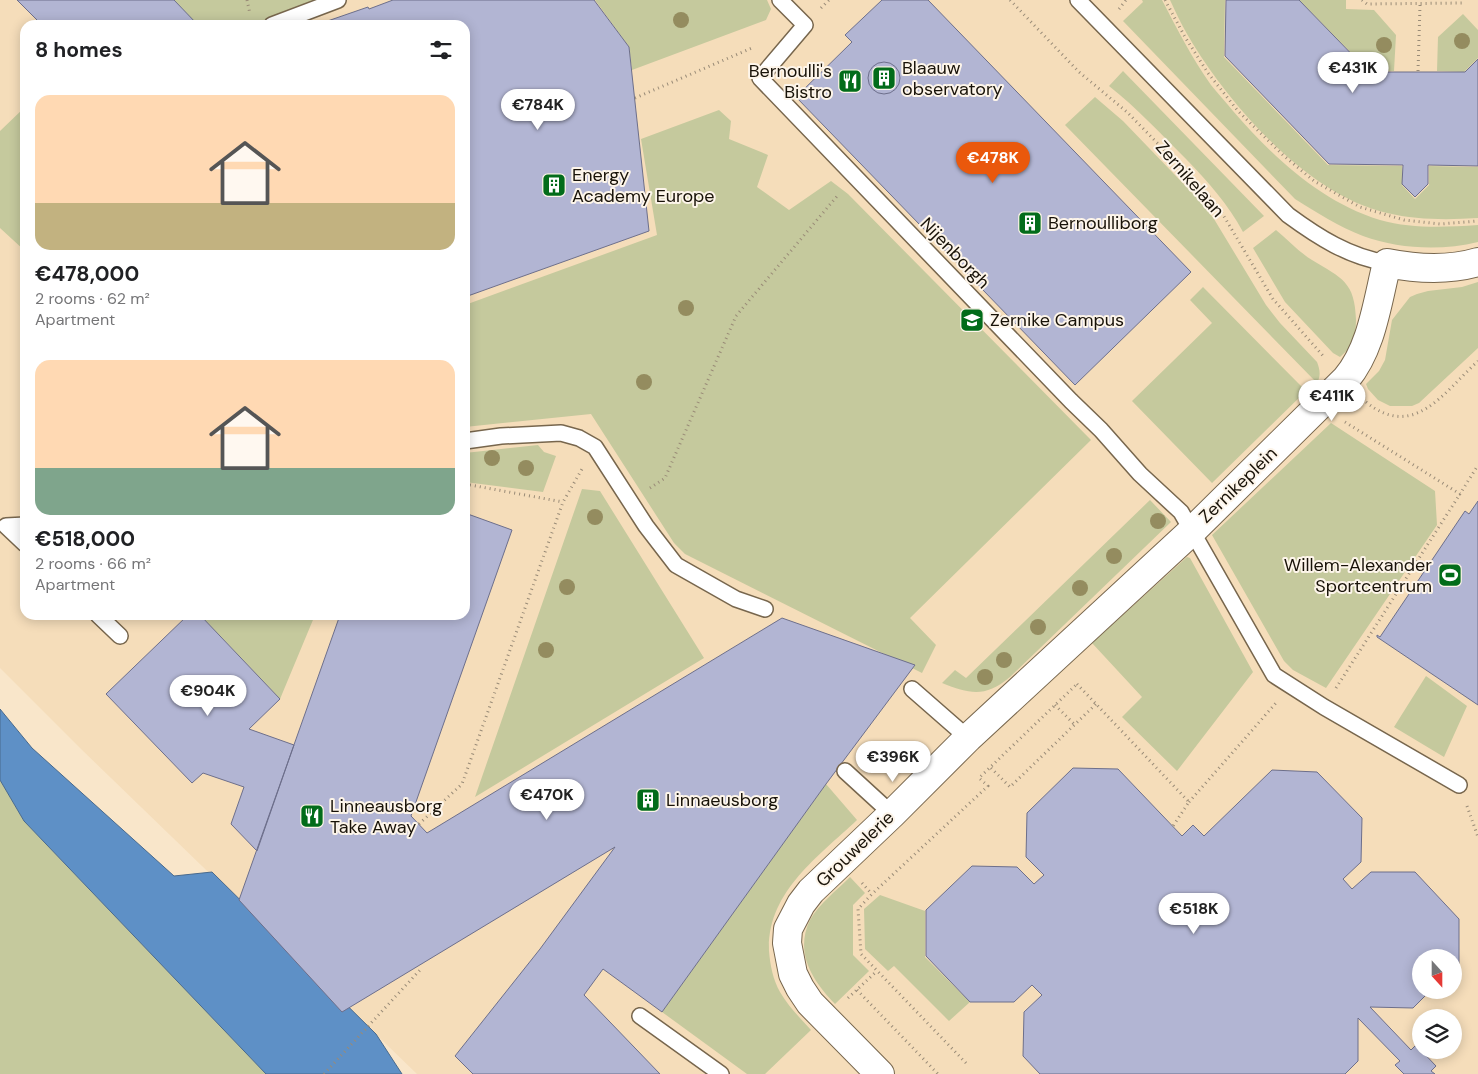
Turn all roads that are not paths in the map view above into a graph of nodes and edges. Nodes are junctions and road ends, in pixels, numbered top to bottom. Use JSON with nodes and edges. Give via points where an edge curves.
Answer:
{"nodes":[{"id":1,"x":338,"y":0,"type":"edge"},
{"id":2,"x":780,"y":0,"type":"edge"},
{"id":3,"x":1078,"y":0,"type":"edge"},
{"id":4,"x":285,"y":20,"type":"edge"},
{"id":5,"x":1478,"y":262,"type":"edge"},
{"id":6,"x":1387,"y":263,"type":"junction"},
{"id":7,"x":470,"y":440,"type":"edge"},
{"id":8,"x":20,"y":525,"type":"edge"},
{"id":9,"x":1192,"y":531,"type":"junction"},
{"id":10,"x":20,"y":539,"type":"edge"},
{"id":11,"x":765,"y":609,"type":"dead end"},
{"id":12,"x":103,"y":620,"type":"edge"},
{"id":13,"x":120,"y":636,"type":"dead end"},
{"id":14,"x":912,"y":689,"type":"dead end"},
{"id":15,"x":968,"y":738,"type":"junction"},
{"id":16,"x":845,"y":771,"type":"dead end"},
{"id":17,"x":1459,"y":785,"type":"road end"},
{"id":18,"x":892,"y":814,"type":"junction"},
{"id":19,"x":640,"y":1016,"type":"dead end"},
{"id":20,"x":721,"y":1074,"type":"edge"},
{"id":21,"x":880,"y":1074,"type":"edge"}],
"edges":[{"from":1,"to":4,"type":"lane"},
{"from":2,"to":9,"type":"lane","name":"Nijenborgh","via":[[805,25],[760,78],[1140,474],[1181,512]]},
{"from":3,"to":6,"type":"lane","via":[[1288,215],[1343,251]]},
{"from":5,"to":6,"type":"street","via":[[1440,268]]},
{"from":6,"to":9,"type":"street","name":"Zernikeplein","via":[[1366,344],[1356,367]]},
{"from":7,"to":11,"type":"lane","via":[[561,433],[595,447],[646,526],[676,565],[736,599]]},
{"from":8,"to":10,"type":"lane","via":[[6,526]]},
{"from":9,"to":15,"type":"street","name":"Grouwelerie"},
{"from":9,"to":17,"type":"lane","name":"Nijenborgh","via":[[1274,675]]},
{"from":12,"to":13,"type":"lane"},
{"from":14,"to":15,"type":"lane"},
{"from":15,"to":18,"type":"street","name":"Grouwelerie"},
{"from":16,"to":18,"type":"lane"},
{"from":18,"to":21,"type":"street","name":"Grouwelerie","via":[[811,891],[788,929],[787,943],[793,974],[810,1003]]},
{"from":19,"to":20,"type":"lane"}]}
